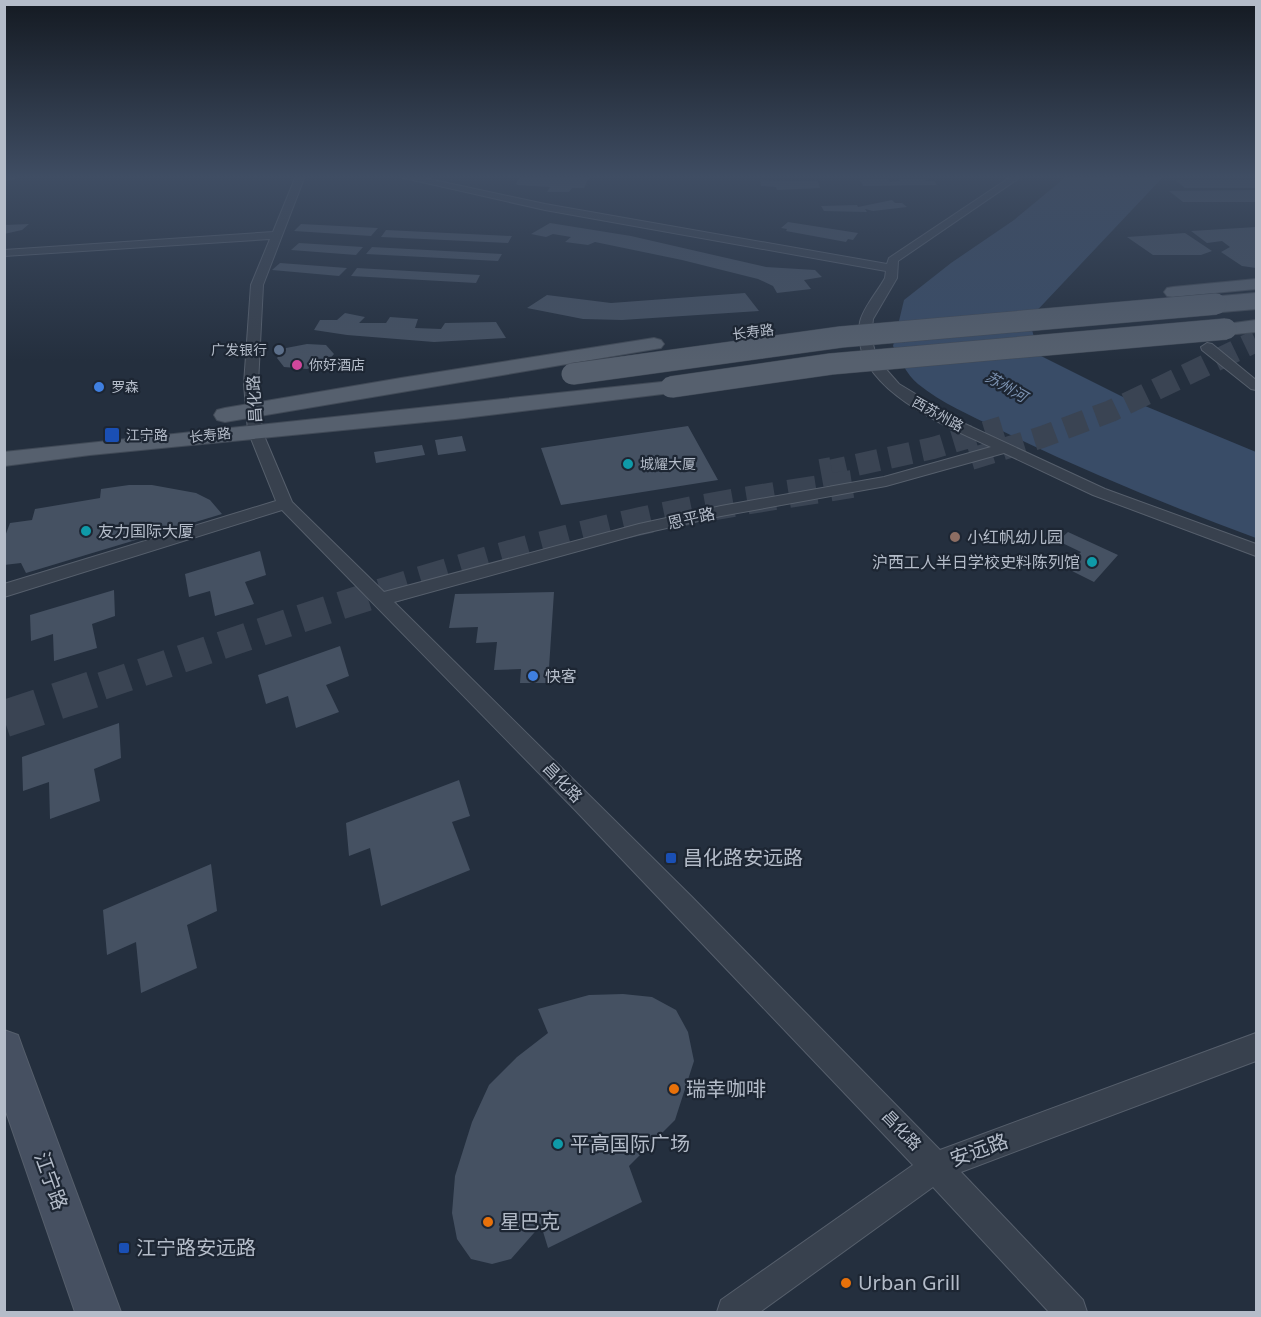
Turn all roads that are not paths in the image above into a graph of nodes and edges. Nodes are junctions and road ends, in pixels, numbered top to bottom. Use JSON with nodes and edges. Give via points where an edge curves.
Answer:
{"nodes":[{"id":1,"x":253,"y":237,"type":"edge"},
{"id":2,"x":275,"y":237,"type":"edge"},
{"id":3,"x":716,"y":237,"type":"edge"},
{"id":4,"x":926,"y":237,"type":"edge"},
{"id":5,"x":4,"y":253,"type":"edge"},
{"id":6,"x":890,"y":268,"type":"junction"},
{"id":7,"x":1257,"y":284,"type":"edge"},
{"id":8,"x":1257,"y":301,"type":"edge"},
{"id":9,"x":1257,"y":308,"type":"edge"},
{"id":10,"x":1257,"y":326,"type":"edge"},
{"id":11,"x":1207,"y":346,"type":"dead end"},
{"id":12,"x":574,"y":379,"type":"junction"},
{"id":13,"x":1257,"y":386,"type":"edge"},
{"id":14,"x":254,"y":421,"type":"junction"},
{"id":15,"x":345,"y":422,"type":"junction"},
{"id":16,"x":4,"y":443,"type":"edge"},
{"id":17,"x":1005,"y":448,"type":"junction"},
{"id":18,"x":4,"y":459,"type":"edge"},
{"id":19,"x":285,"y":504,"type":"junction"},
{"id":20,"x":1257,"y":550,"type":"edge"},
{"id":21,"x":4,"y":591,"type":"edge"},
{"id":22,"x":380,"y":598,"type":"junction"},
{"id":23,"x":1257,"y":1047,"type":"edge"},
{"id":24,"x":4,"y":1050,"type":"edge"},
{"id":25,"x":937,"y":1166,"type":"junction"},
{"id":26,"x":98,"y":1312,"type":"edge"},
{"id":27,"x":733,"y":1312,"type":"edge"},
{"id":28,"x":1071,"y":1312,"type":"edge"}],
"edges":[{"from":1,"to":5,"type":"street"},
{"from":2,"to":14,"type":"street","name":"昌化路","via":[[257,285],[251,384]]},
{"from":3,"to":6,"type":"street"},
{"from":4,"to":6,"type":"street","name":"西苏州路","via":[[892,260]]},
{"from":6,"to":17,"type":"street","name":"西苏州路","via":[[891,278],[871,309],[865,329],[867,352],[877,370],[912,400]]},
{"from":7,"to":14,"type":"main road","name":"长寿路","via":[[654,344],[401,384]]},
{"from":8,"to":12,"type":"main road","name":"长寿路","bridge":true,"via":[[841,337]]},
{"from":9,"to":12,"type":"main road","name":"长寿路","via":[[787,353]]},
{"from":10,"to":15,"type":"main road","name":"长寿路","bridge":true,"via":[[831,364],[671,387]]},
{"from":11,"to":13,"type":"street"},
{"from":12,"to":14,"type":"main road","name":"长寿路"},
{"from":12,"to":15,"type":"main road","name":"长寿路"},
{"from":14,"to":15,"type":"main road","name":"长寿路"},
{"from":14,"to":16,"type":"main road","name":"长寿路"},
{"from":14,"to":18,"type":"main road","name":"长寿路"},
{"from":14,"to":19,"type":"street","name":"昌化路"},
{"from":17,"to":20,"type":"street","name":"西苏州路","via":[[1099,492]]},
{"from":17,"to":22,"type":"street","name":"恩平路","via":[[886,481],[639,530]]},
{"from":19,"to":21,"type":"street"},
{"from":19,"to":22,"type":"street","name":"昌化路"},
{"from":22,"to":25,"type":"street","name":"昌化路"},
{"from":23,"to":25,"type":"street","name":"安远路"},
{"from":24,"to":26,"type":"main road","name":"江宁路"},
{"from":25,"to":27,"type":"street","name":"安远路"},
{"from":25,"to":28,"type":"street","name":"昌化路"}]}
